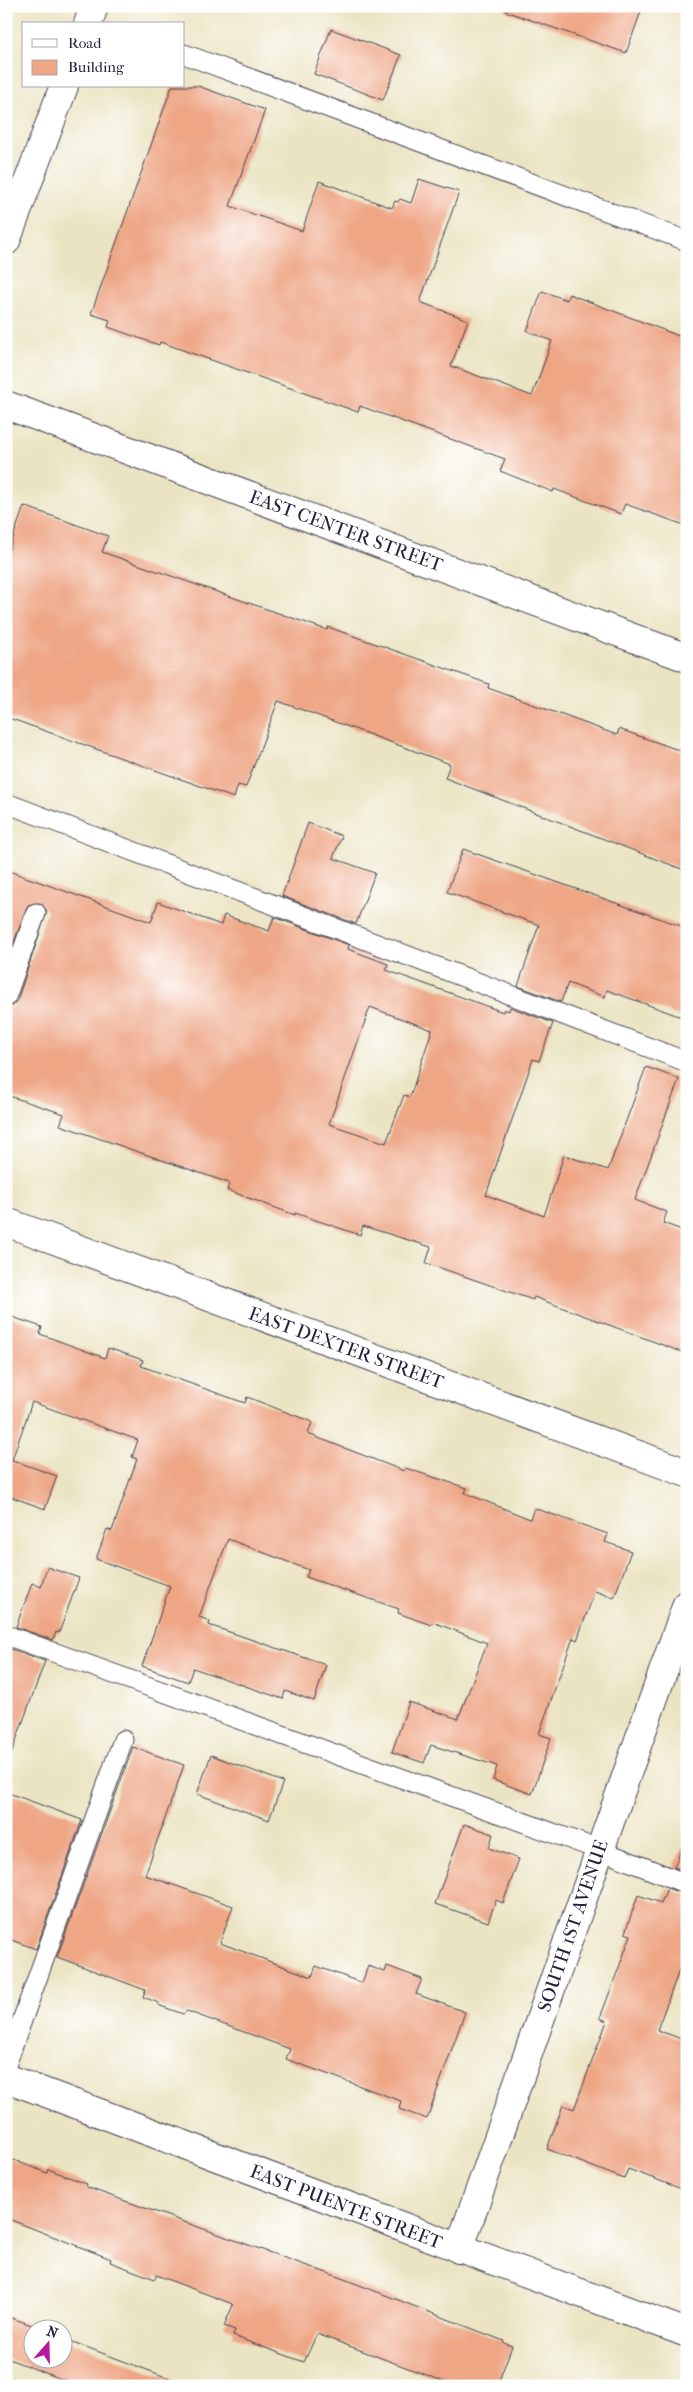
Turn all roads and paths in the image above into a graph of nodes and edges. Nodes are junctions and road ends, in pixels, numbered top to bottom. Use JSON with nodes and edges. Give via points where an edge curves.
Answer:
{"nodes":[{"id":1,"x":185,"y":54,"type":"edge"},
{"id":2,"x":63,"y":88,"type":"edge"},
{"id":3,"x":6,"y":241,"type":"edge"},
{"id":4,"x":687,"y":241,"type":"edge"},
{"id":5,"x":6,"y":405,"type":"edge"},
{"id":6,"x":687,"y":658,"type":"edge"},
{"id":7,"x":6,"y":803,"type":"edge"},
{"id":8,"x":36,"y":913,"type":"dead end"},
{"id":9,"x":6,"y":997,"type":"edge"},
{"id":10,"x":687,"y":1062,"type":"edge"},
{"id":11,"x":6,"y":1222,"type":"edge"},
{"id":12,"x":687,"y":1473,"type":"edge"},
{"id":13,"x":687,"y":1604,"type":"edge"},
{"id":14,"x":6,"y":1635,"type":"edge"},
{"id":15,"x":123,"y":1740,"type":"dead end"},
{"id":16,"x":600,"y":1850,"type":"junction"},
{"id":17,"x":687,"y":1884,"type":"edge"},
{"id":18,"x":6,"y":2065,"type":"edge"},
{"id":19,"x":6,"y":2078,"type":"edge"},
{"id":20,"x":460,"y":2249,"type":"junction"},
{"id":21,"x":687,"y":2333,"type":"edge"}],
"edges":[{"from":1,"to":4,"type":"lane"},
{"from":2,"to":3,"type":"street"},
{"from":5,"to":6,"type":"street","name":"EAST CENTER STREET"},
{"from":7,"to":10,"type":"lane"},
{"from":8,"to":9,"type":"lane"},
{"from":11,"to":12,"type":"street","name":"EAST DEXTER STREET"},
{"from":13,"to":16,"type":"street","name":"SOUTH 1ST AVENUE"},
{"from":14,"to":16,"type":"lane"},
{"from":15,"to":18,"type":"lane"},
{"from":16,"to":17,"type":"lane"},
{"from":16,"to":20,"type":"street","name":"SOUTH 1ST AVENUE"},
{"from":19,"to":20,"type":"street","name":"EAST PUENTE STREET"},
{"from":20,"to":21,"type":"street","name":"EAST PUENTE STREET"}]}
